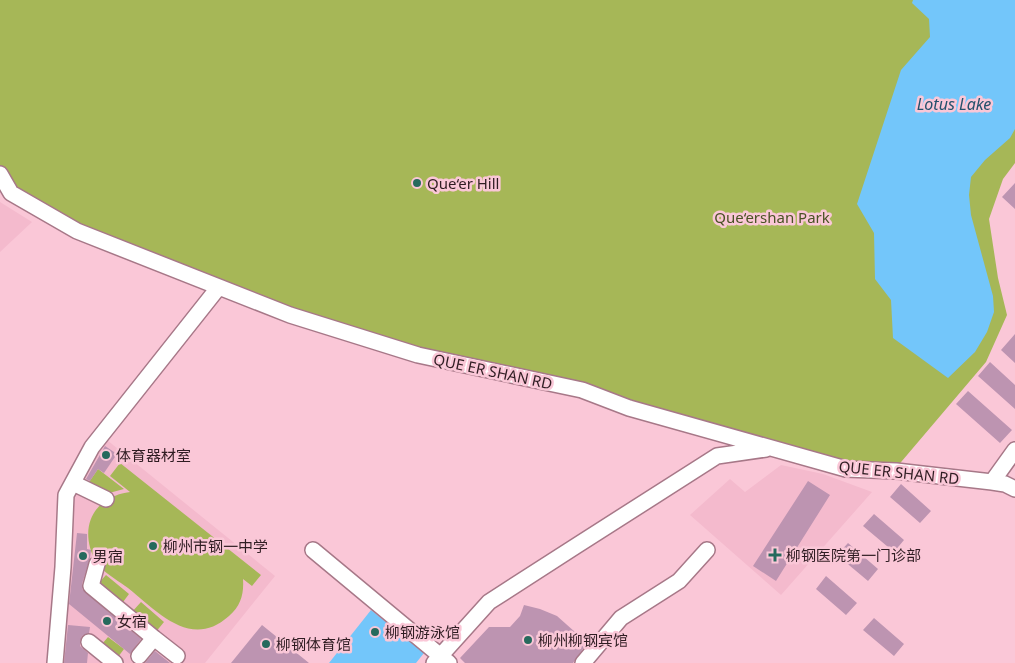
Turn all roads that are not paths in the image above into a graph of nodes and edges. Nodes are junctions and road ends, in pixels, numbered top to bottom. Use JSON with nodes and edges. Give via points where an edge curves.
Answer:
{"nodes":[{"id":1,"x":0,"y":174,"type":"edge"},
{"id":2,"x":218,"y":288,"type":"junction"},
{"id":3,"x":773,"y":449,"type":"junction"},
{"id":4,"x":1015,"y":450,"type":"edge"},
{"id":5,"x":992,"y":482,"type":"junction"},
{"id":6,"x":73,"y":483,"type":"junction"},
{"id":7,"x":1015,"y":488,"type":"edge"},
{"id":8,"x":106,"y":499,"type":"dead end"},
{"id":9,"x":313,"y":550,"type":"dead end"},
{"id":10,"x":707,"y":550,"type":"dead end"},
{"id":11,"x":97,"y":564,"type":"dead end"},
{"id":12,"x":154,"y":638,"type":"junction"},
{"id":13,"x":88,"y":642,"type":"dead end"},
{"id":14,"x":139,"y":656,"type":"dead end"},
{"id":15,"x":177,"y":656,"type":"dead end"},
{"id":16,"x":441,"y":660,"type":"edge"},
{"id":17,"x":55,"y":663,"type":"edge"},
{"id":18,"x":115,"y":663,"type":"edge"},
{"id":19,"x":582,"y":663,"type":"edge"}],
"edges":[{"from":1,"to":2,"type":"street","name":"QUE ER SHAN RD","via":[[11,193],[77,231]]},
{"from":2,"to":3,"type":"street","name":"QUE ER SHAN RD","via":[[290,315],[418,355],[582,390],[629,408]]},
{"from":2,"to":6,"type":"street","via":[[92,447]]},
{"from":3,"to":5,"type":"street","name":"QUE ER SHAN RD","via":[[846,469]]},
{"from":3,"to":16,"type":"street","via":[[717,456],[489,602]]},
{"from":4,"to":5,"type":"street"},
{"from":5,"to":7,"type":"street","name":"QUE ER SHAN RD"},
{"from":6,"to":8,"type":"street"},
{"from":6,"to":17,"type":"street","via":[[66,495]]},
{"from":9,"to":16,"type":"street"},
{"from":10,"to":19,"type":"street","via":[[679,581],[621,618]]},
{"from":11,"to":12,"type":"street","via":[[92,586]]},
{"from":12,"to":14,"type":"street"},
{"from":12,"to":15,"type":"street"},
{"from":13,"to":18,"type":"street"}]}
